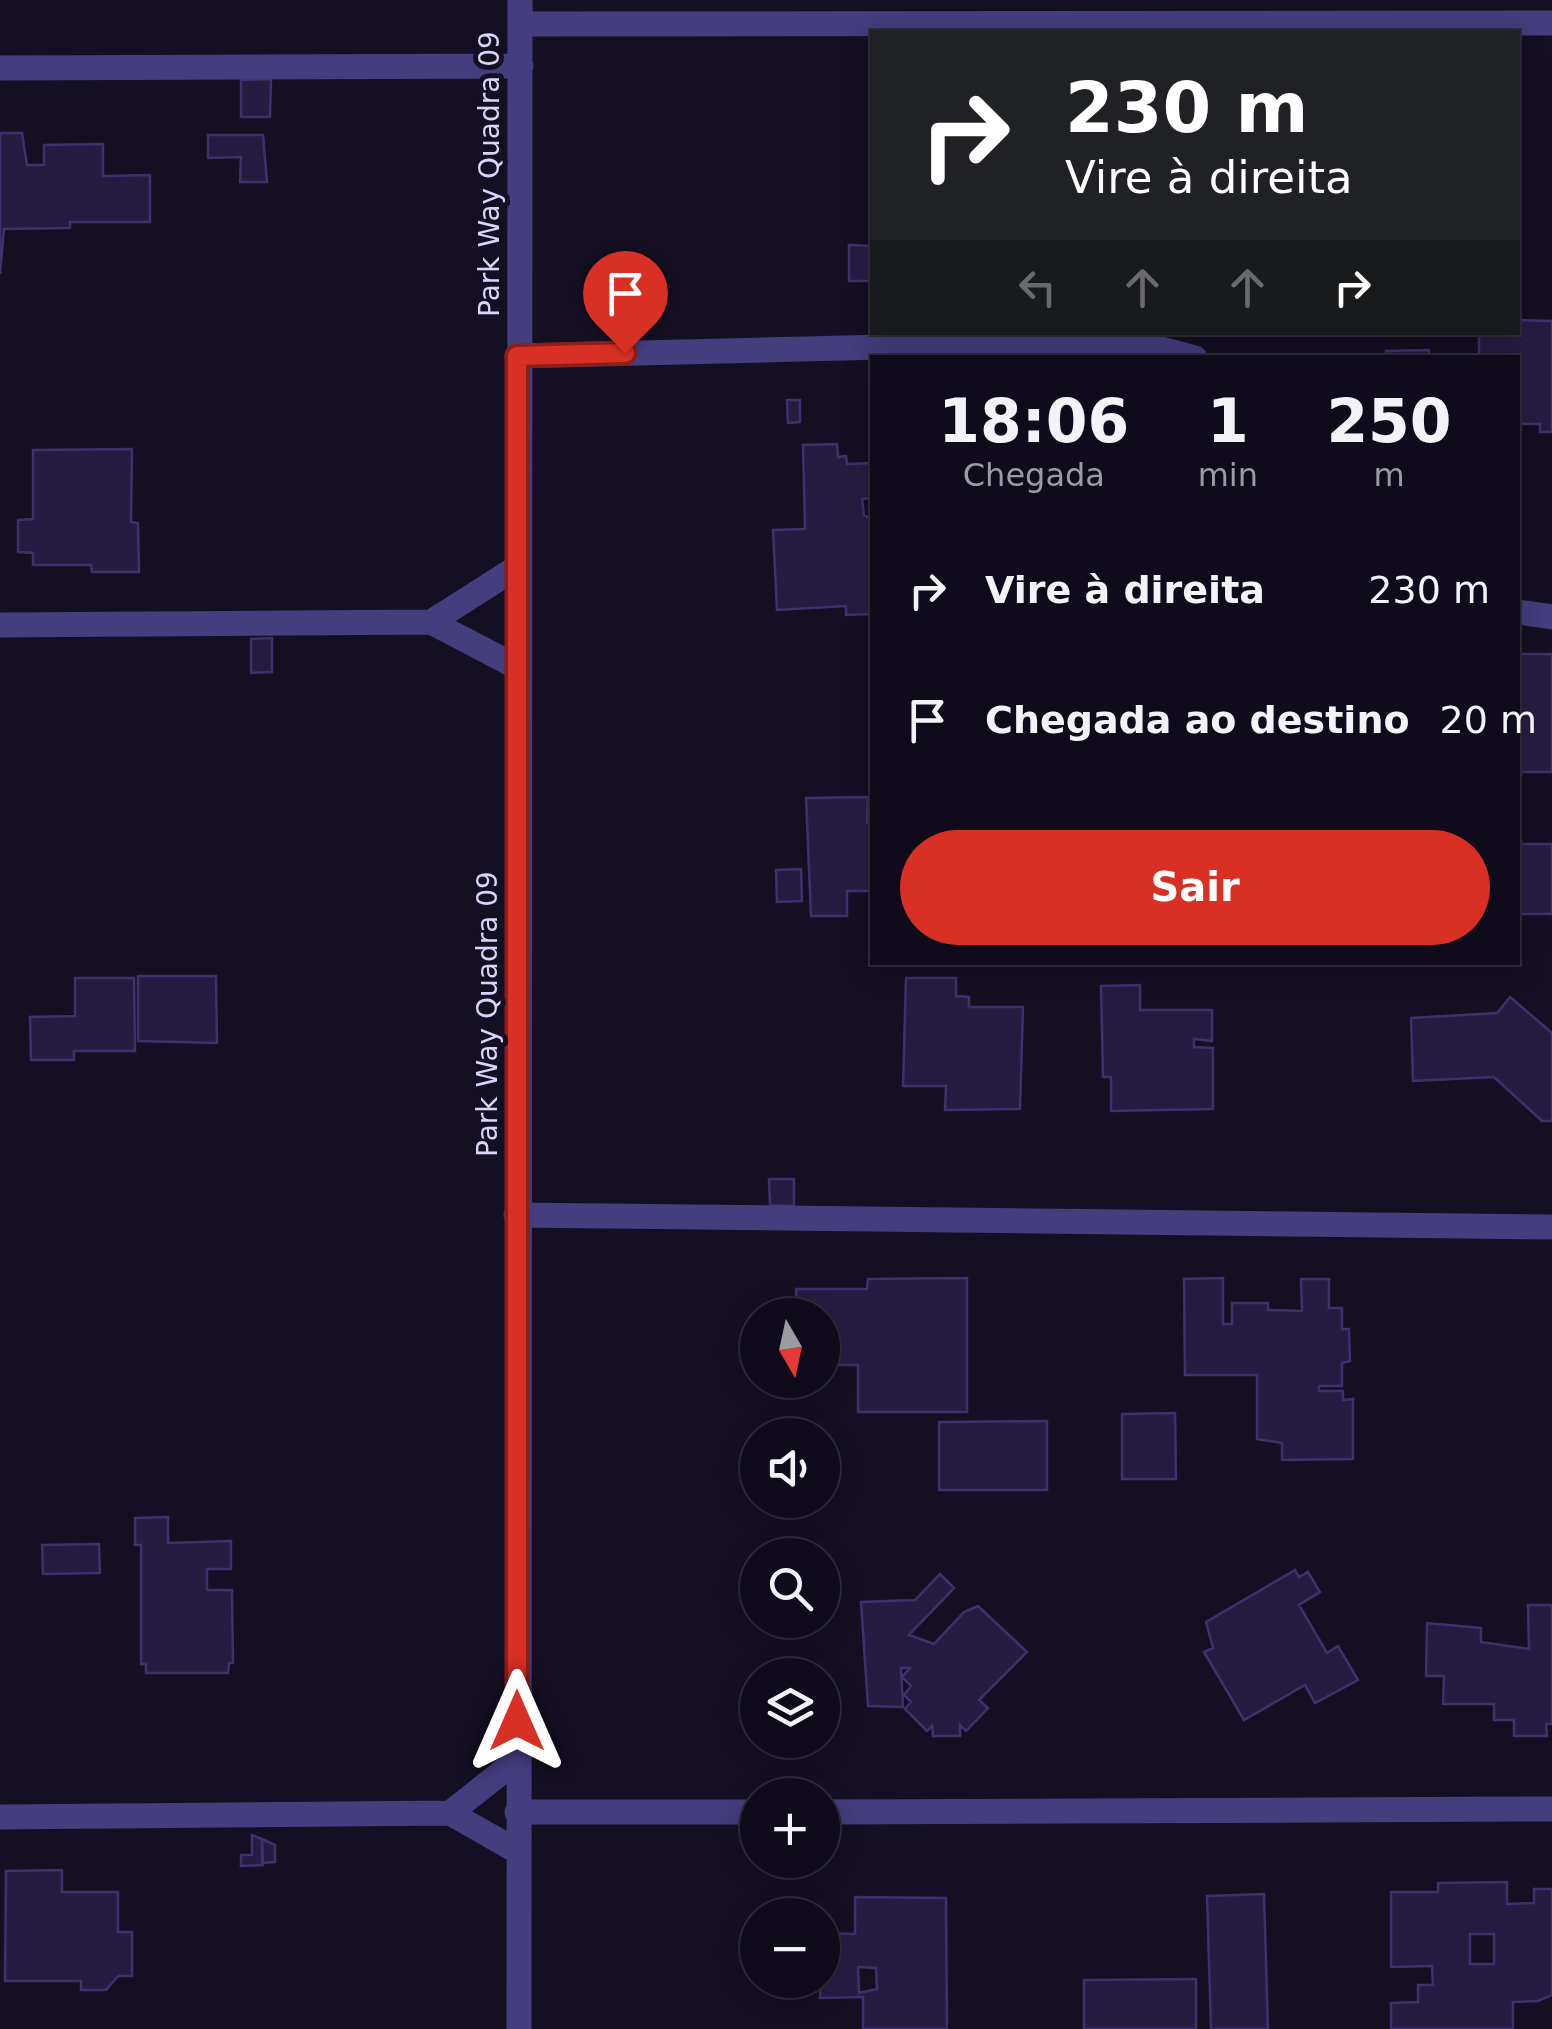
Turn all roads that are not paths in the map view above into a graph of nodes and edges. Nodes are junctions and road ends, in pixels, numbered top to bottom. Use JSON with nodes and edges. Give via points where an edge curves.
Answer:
{"nodes":[{"id":1,"x":520,"y":12,"type":"edge"},
{"id":2,"x":1552,"y":22,"type":"edge"},
{"id":3,"x":522,"y":66,"type":"junction"},
{"id":4,"x":0,"y":68,"type":"edge"},
{"id":5,"x":1184,"y":355,"type":"edge"},
{"id":6,"x":517,"y":356,"type":"junction"},
{"id":7,"x":519,"y":566,"type":"junction"},
{"id":8,"x":1520,"y":612,"type":"edge"},
{"id":9,"x":1552,"y":617,"type":"edge"},
{"id":10,"x":431,"y":622,"type":"junction"},
{"id":11,"x":0,"y":625,"type":"edge"},
{"id":12,"x":519,"y":668,"type":"junction"},
{"id":13,"x":516,"y":1215,"type":"junction"},
{"id":14,"x":1552,"y":1228,"type":"edge"},
{"id":15,"x":517,"y":1760,"type":"junction"},
{"id":16,"x":1552,"y":1810,"type":"edge"},
{"id":17,"x":517,"y":1812,"type":"junction"},
{"id":18,"x":740,"y":1812,"type":"edge"},
{"id":19,"x":840,"y":1812,"type":"edge"},
{"id":20,"x":450,"y":1813,"type":"junction"},
{"id":21,"x":0,"y":1817,"type":"edge"},
{"id":22,"x":518,"y":1851,"type":"junction"},
{"id":23,"x":520,"y":2029,"type":"edge"}],
"edges":[{"from":1,"to":2,"type":"street"},
{"from":1,"to":3,"type":"street","name":"Park Way Quadra 09"},
{"from":3,"to":4,"type":"street"},
{"from":3,"to":6,"type":"street","name":"Park Way Quadra 09"},
{"from":5,"to":6,"type":"street","via":[[1132,341]]},
{"from":6,"to":7,"type":"street","name":"Park Way Quadra 09"},
{"from":7,"to":10,"type":"street"},
{"from":7,"to":12,"type":"street","name":"Park Way Quadra 09"},
{"from":8,"to":9,"type":"street"},
{"from":10,"to":11,"type":"street"},
{"from":10,"to":12,"type":"street"},
{"from":12,"to":13,"type":"street","name":"Park Way Quadra 09"},
{"from":13,"to":14,"type":"street"},
{"from":13,"to":15,"type":"street","name":"Park Way Quadra 09"},
{"from":15,"to":17,"type":"street","name":"Park Way Quadra 09"},
{"from":15,"to":20,"type":"street"},
{"from":16,"to":19,"type":"street"},
{"from":17,"to":18,"type":"street"},
{"from":17,"to":22,"type":"street","name":"Park Way Quadra 09"},
{"from":20,"to":21,"type":"street"},
{"from":20,"to":22,"type":"street"},
{"from":22,"to":23,"type":"street","name":"Park Way Quadra 09"}]}
